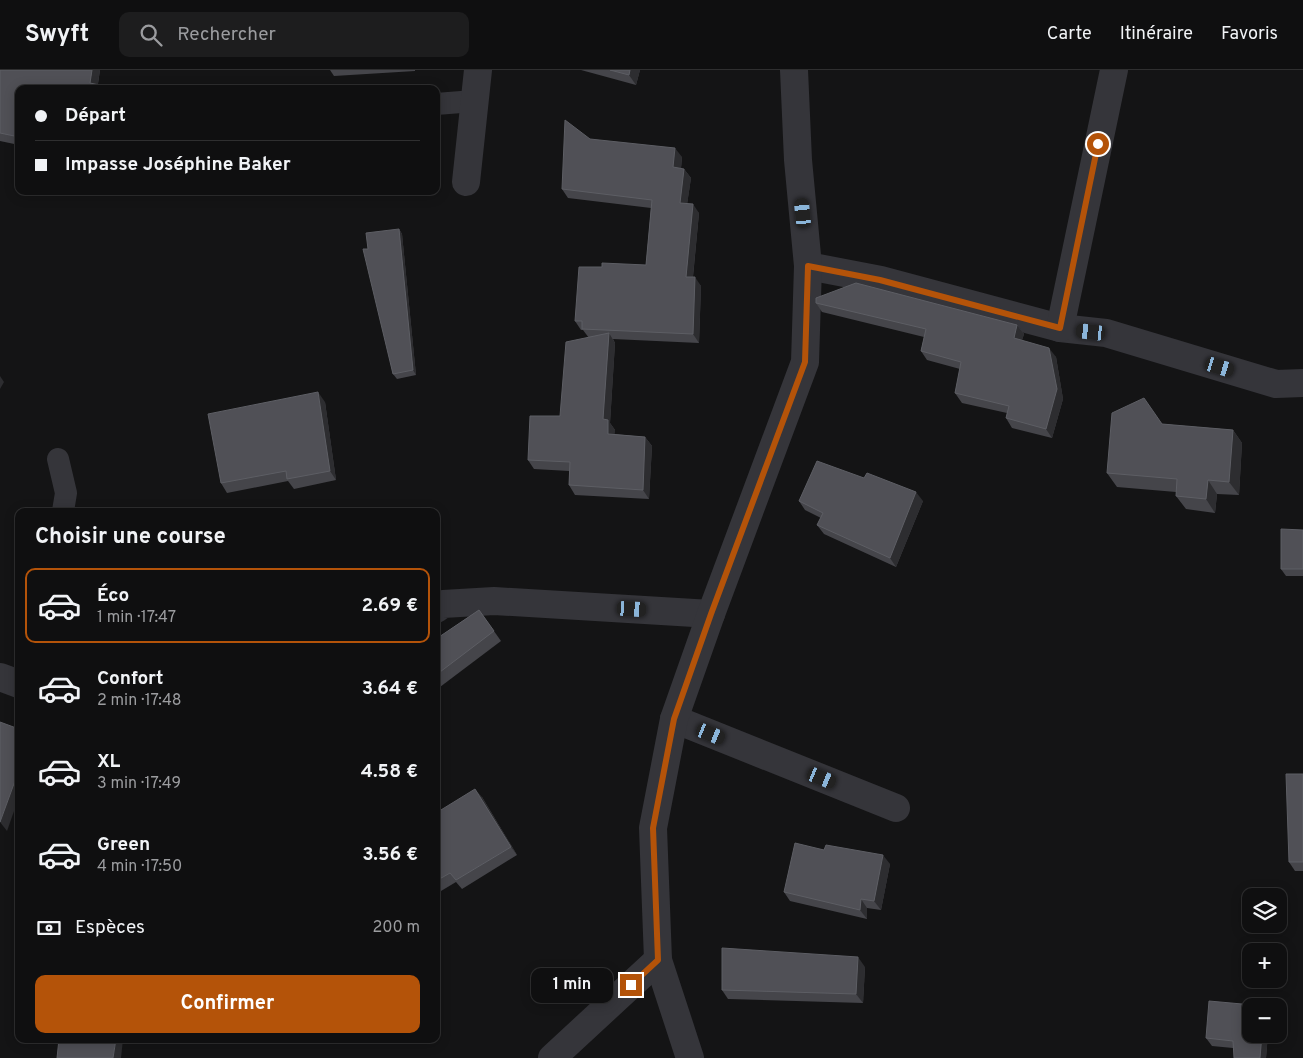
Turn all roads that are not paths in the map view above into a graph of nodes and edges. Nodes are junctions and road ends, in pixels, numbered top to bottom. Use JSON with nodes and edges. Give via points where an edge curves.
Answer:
{"nodes":[{"id":1,"x":478,"y":70,"type":"edge"},
{"id":2,"x":794,"y":70,"type":"edge"},
{"id":3,"x":1114,"y":70,"type":"edge"},
{"id":4,"x":474,"y":101,"type":"junction"},
{"id":5,"x":440,"y":104,"type":"edge"},
{"id":6,"x":466,"y":182,"type":"dead end"},
{"id":7,"x":808,"y":266,"type":"junction"},
{"id":8,"x":1060,"y":328,"type":"junction"},
{"id":9,"x":1303,"y":383,"type":"edge"},
{"id":10,"x":58,"y":460,"type":"dead end"},
{"id":11,"x":64,"y":508,"type":"edge"},
{"id":12,"x":440,"y":606,"type":"edge"},
{"id":13,"x":711,"y":614,"type":"junction"},
{"id":14,"x":0,"y":677,"type":"edge"},
{"id":15,"x":15,"y":683,"type":"edge"},
{"id":16,"x":674,"y":719,"type":"junction"},
{"id":17,"x":896,"y":808,"type":"dead end"},
{"id":18,"x":658,"y":960,"type":"junction"},
{"id":19,"x":552,"y":1058,"type":"edge"},
{"id":20,"x":690,"y":1058,"type":"edge"}],
"edges":[{"from":1,"to":4,"type":"street"},
{"from":2,"to":7,"type":"street"},
{"from":3,"to":8,"type":"street"},
{"from":4,"to":5,"type":"lane"},
{"from":4,"to":6,"type":"street"},
{"from":7,"to":8,"type":"street","via":[[880,280]]},
{"from":7,"to":13,"type":"street","via":[[805,362]]},
{"from":8,"to":9,"type":"street","via":[[1106,333],[1276,384]]},
{"from":10,"to":11,"type":"lane","via":[[66,493]]},
{"from":12,"to":13,"type":"street","via":[[494,601]]},
{"from":13,"to":16,"type":"street"},
{"from":14,"to":15,"type":"street"},
{"from":16,"to":17,"type":"street"},
{"from":16,"to":18,"type":"street","via":[[653,828]]},
{"from":18,"to":19,"type":"street"},
{"from":18,"to":20,"type":"street"}]}
